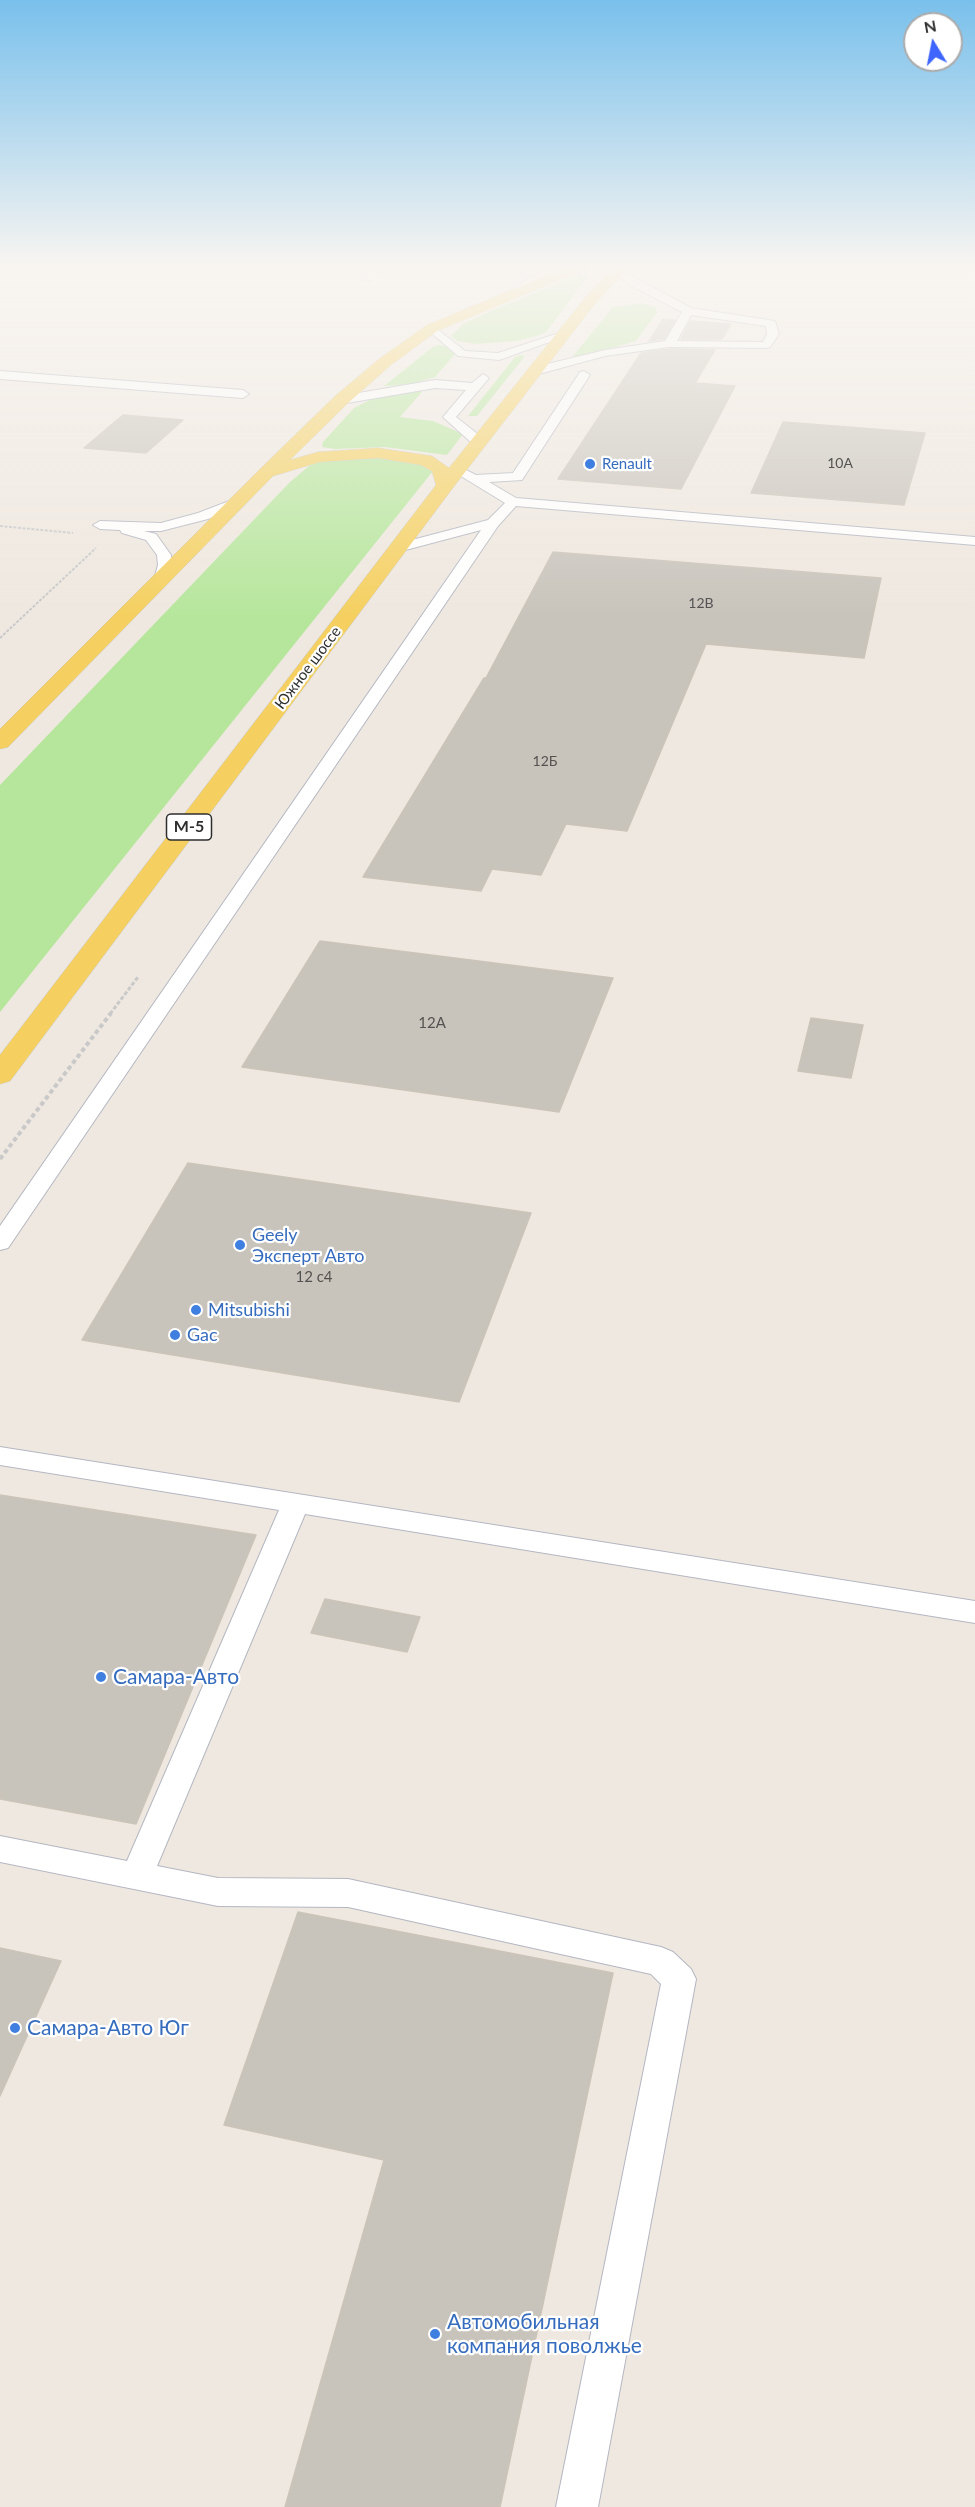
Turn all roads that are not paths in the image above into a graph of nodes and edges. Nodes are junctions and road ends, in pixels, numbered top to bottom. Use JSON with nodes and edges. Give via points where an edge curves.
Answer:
{"nodes":[{"id":1,"x":102,"y":383,"type":"edge"},
{"id":2,"x":361,"y":383,"type":"edge"},
{"id":3,"x":480,"y":383,"type":"edge"},
{"id":4,"x":525,"y":383,"type":"edge"},
{"id":5,"x":579,"y":383,"type":"edge"},
{"id":6,"x":435,"y":384,"type":"joint"},
{"id":7,"x":477,"y":387,"type":"junction"},
{"id":8,"x":243,"y":394,"type":"dead end"},
{"id":9,"x":341,"y":400,"type":"junction"},
{"id":10,"x":478,"y":442,"type":"junction"},
{"id":11,"x":458,"y":470,"type":"junction"},
{"id":12,"x":267,"y":472,"type":"junction"},
{"id":13,"x":474,"y":479,"type":"junction"},
{"id":14,"x":445,"y":485,"type":"junction"},
{"id":15,"x":237,"y":502,"type":"junction"},
{"id":16,"x":513,"y":502,"type":"junction"},
{"id":17,"x":493,"y":523,"type":"junction"},
{"id":18,"x":100,"y":525,"type":"dead end"},
{"id":19,"x":116,"y":527,"type":"junction"},
{"id":20,"x":975,"y":542,"type":"edge"},
{"id":21,"x":398,"y":548,"type":"junction"},
{"id":22,"x":161,"y":579,"type":"junction"},
{"id":23,"x":0,"y":742,"type":"edge"},
{"id":24,"x":0,"y":1075,"type":"edge"},
{"id":25,"x":4,"y":1236,"type":"edge"},
{"id":26,"x":0,"y":1456,"type":"edge"},
{"id":27,"x":297,"y":1503,"type":"junction"},
{"id":28,"x":975,"y":1612,"type":"edge"},
{"id":29,"x":0,"y":1850,"type":"edge"},
{"id":30,"x":137,"y":1876,"type":"junction"},
{"id":31,"x":576,"y":2507,"type":"edge"}],
"edges":[{"from":1,"to":8,"type":"lane"},
{"from":2,"to":9,"type":"main road"},
{"from":3,"to":7,"type":"lane"},
{"from":4,"to":10,"type":"main road","name":"Южное шоссе","number":"М-5"},
{"from":5,"to":13,"type":"lane","via":[[517,477]]},
{"from":6,"to":7,"type":"lane"},
{"from":6,"to":9,"type":"lane"},
{"from":7,"to":10,"type":"lane","via":[[449,417]]},
{"from":9,"to":12,"type":"main road"},
{"from":10,"to":11,"type":"main road","name":"Южное шоссе","number":"М-5"},
{"from":11,"to":13,"type":"lane"},
{"from":11,"to":14,"type":"main road","name":"Южное шоссе","number":"М-5"},
{"from":12,"to":14,"type":"main road","via":[[318,457],[378,453],[426,460],[440,468]]},
{"from":12,"to":15,"type":"main road"},
{"from":13,"to":16,"type":"lane"},
{"from":14,"to":21,"type":"main road","name":"Южное шоссе","number":"М-5"},
{"from":15,"to":19,"type":"lane","via":[[182,522],[147,528]]},
{"from":15,"to":22,"type":"main road"},
{"from":16,"to":17,"type":"lane"},
{"from":16,"to":20,"type":"lane"},
{"from":17,"to":21,"type":"lane"},
{"from":17,"to":25,"type":"lane"},
{"from":18,"to":19,"type":"lane"},
{"from":19,"to":22,"type":"lane","via":[[151,537],[164,555]]},
{"from":21,"to":24,"type":"main road","name":"Южное шоссе","number":"М-5"},
{"from":22,"to":23,"type":"main road"},
{"from":26,"to":27,"type":"lane"},
{"from":27,"to":28,"type":"lane"},
{"from":27,"to":30,"type":"lane"},
{"from":29,"to":30,"type":"lane"},
{"from":30,"to":31,"type":"lane","via":[[218,1892],[348,1893],[661,1962],[679,1979]]}]}
